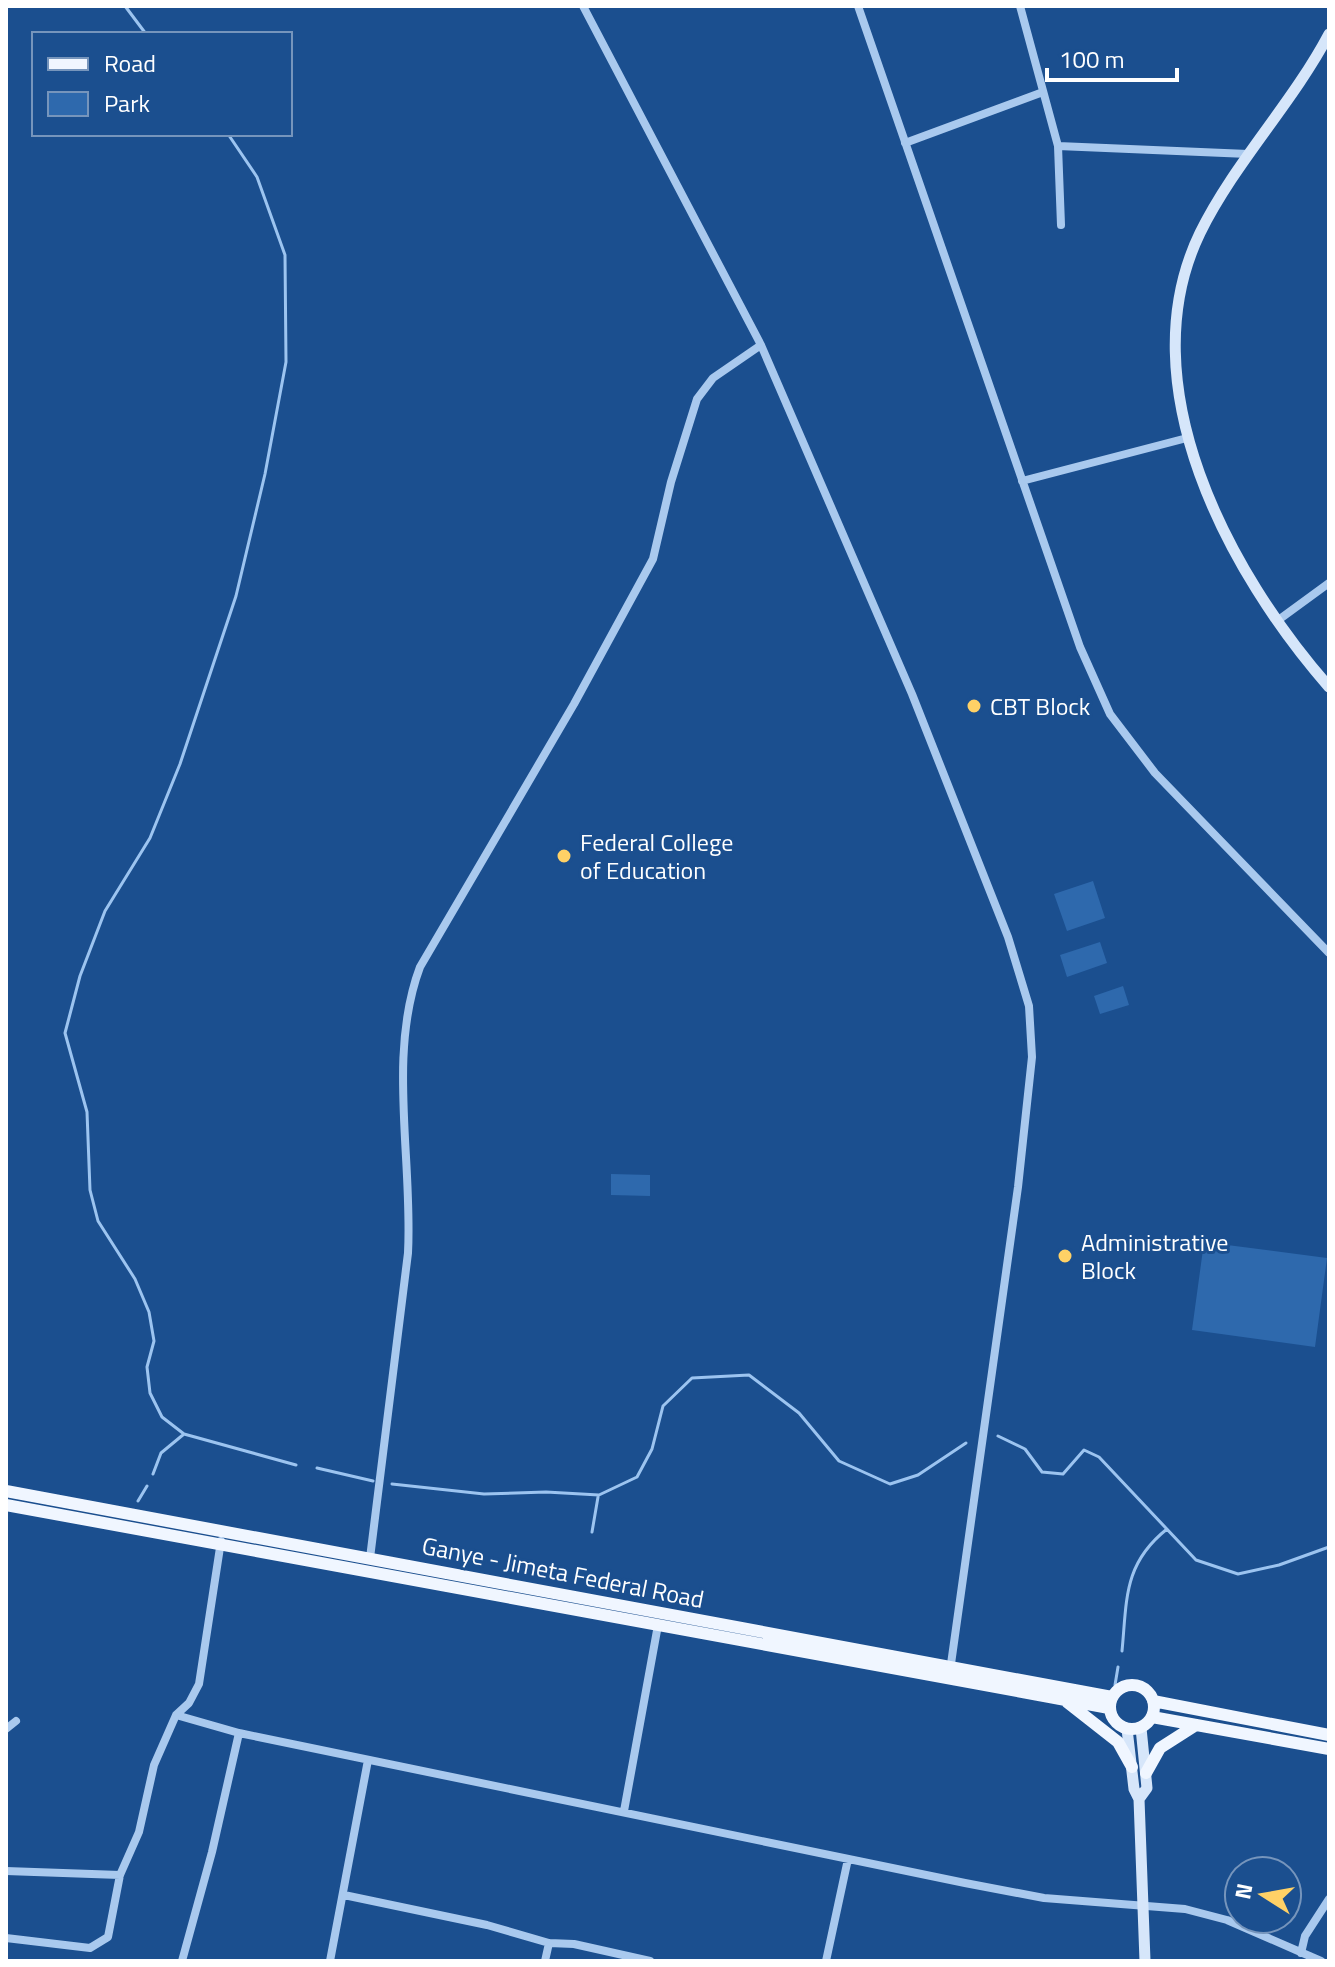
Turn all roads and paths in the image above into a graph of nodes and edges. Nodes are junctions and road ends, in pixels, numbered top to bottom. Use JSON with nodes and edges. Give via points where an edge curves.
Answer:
{"nodes":[{"id":1,"x":583,"y":6,"type":"edge"},
{"id":2,"x":858,"y":6,"type":"edge"},
{"id":3,"x":1020,"y":6,"type":"edge"},
{"id":4,"x":1329,"y":34,"type":"edge"},
{"id":5,"x":1043,"y":92,"type":"junction"},
{"id":6,"x":905,"y":143,"type":"junction"},
{"id":7,"x":1058,"y":146,"type":"junction"},
{"id":8,"x":1248,"y":154,"type":"junction"},
{"id":9,"x":1061,"y":225,"type":"dead end"},
{"id":10,"x":761,"y":345,"type":"junction"},
{"id":11,"x":1187,"y":438,"type":"junction"},
{"id":12,"x":1022,"y":481,"type":"junction"},
{"id":13,"x":1329,"y":583,"type":"edge"},
{"id":14,"x":1277,"y":621,"type":"junction"},
{"id":15,"x":1329,"y":687,"type":"edge"},
{"id":16,"x":1329,"y":953,"type":"edge"},
{"id":17,"x":6,"y":1491,"type":"edge"},
{"id":18,"x":6,"y":1505,"type":"edge"},
{"id":19,"x":222,"y":1538,"type":"junction"},
{"id":20,"x":370,"y":1558,"type":"junction"},
{"id":21,"x":658,"y":1625,"type":"junction"},
{"id":22,"x":950,"y":1673,"type":"junction"},
{"id":23,"x":1064,"y":1700,"type":"junction"},
{"id":24,"x":1153,"y":1701,"type":"junction"},
{"id":25,"x":1110,"y":1703,"type":"junction"},
{"id":26,"x":176,"y":1715,"type":"junction"},
{"id":27,"x":1152,"y":1717,"type":"junction"},
{"id":28,"x":16,"y":1721,"type":"dead end"},
{"id":29,"x":1196,"y":1725,"type":"junction"},
{"id":30,"x":1134,"y":1728,"type":"junction"},
{"id":31,"x":6,"y":1729,"type":"edge"},
{"id":32,"x":239,"y":1733,"type":"junction"},
{"id":33,"x":1329,"y":1735,"type":"edge"},
{"id":34,"x":1329,"y":1749,"type":"edge"},
{"id":35,"x":368,"y":1760,"type":"junction"},
{"id":36,"x":1132,"y":1767,"type":"junction"},
{"id":37,"x":1146,"y":1773,"type":"junction"},
{"id":38,"x":1139,"y":1799,"type":"junction"},
{"id":39,"x":624,"y":1811,"type":"junction"},
{"id":40,"x":848,"y":1859,"type":"junction"},
{"id":41,"x":6,"y":1871,"type":"edge"},
{"id":42,"x":120,"y":1875,"type":"junction"},
{"id":43,"x":344,"y":1895,"type":"junction"},
{"id":44,"x":1329,"y":1899,"type":"edge"},
{"id":45,"x":1141,"y":1905,"type":"junction"},
{"id":46,"x":6,"y":1938,"type":"edge"},
{"id":47,"x":549,"y":1943,"type":"junction"},
{"id":48,"x":90,"y":1948,"type":"junction"},
{"id":49,"x":1301,"y":1953,"type":"junction"},
{"id":50,"x":90,"y":1961,"type":"edge"},
{"id":51,"x":182,"y":1961,"type":"edge"},
{"id":52,"x":330,"y":1961,"type":"edge"},
{"id":53,"x":545,"y":1961,"type":"edge"},
{"id":54,"x":650,"y":1961,"type":"edge"},
{"id":55,"x":826,"y":1961,"type":"edge"},
{"id":56,"x":1145,"y":1961,"type":"edge"},
{"id":57,"x":1321,"y":1961,"type":"edge"}],
"edges":[{"from":1,"to":10,"type":"street"},
{"from":2,"to":6,"type":"street"},
{"from":3,"to":5,"type":"street"},
{"from":4,"to":8,"type":"main road"},
{"from":5,"to":6,"type":"street"},
{"from":5,"to":7,"type":"street"},
{"from":6,"to":12,"type":"street"},
{"from":7,"to":8,"type":"street"},
{"from":7,"to":9,"type":"street"},
{"from":8,"to":11,"type":"main road","via":[[1205,225],[1181,287],[1174,352]]},
{"from":10,"to":20,"type":"street","via":[[713,378],[697,399],[653,559],[420,967],[409,998],[404,1077],[411,1204],[408,1253]]},
{"from":10,"to":22,"type":"street","via":[[912,694],[1008,937],[1029,1006],[1032,1057],[1018,1187]]},
{"from":11,"to":12,"type":"street"},
{"from":11,"to":14,"type":"main road","via":[[1231,544]]},
{"from":12,"to":16,"type":"street","via":[[1080,647],[1110,714],[1164,784]]},
{"from":13,"to":14,"type":"street"},
{"from":14,"to":15,"type":"main road"},
{"from":17,"to":19,"type":"main road","name":"Ganye - Jimeta Federal Road"},
{"from":18,"to":19,"type":"main road","name":"Ganye - Jimeta Federal Road"},
{"from":19,"to":20,"type":"main road","name":"Ganye - Jimeta Federal Road"},
{"from":19,"to":21,"type":"main road","name":"Ganye - Jimeta Federal Road"},
{"from":19,"to":26,"type":"street","via":[[199,1684]]},
{"from":20,"to":22,"type":"main road","name":"Ganye - Jimeta Federal Road"},
{"from":21,"to":22,"type":"main road","name":"Ganye - Jimeta Federal Road"},
{"from":21,"to":39,"type":"street"},
{"from":22,"to":23,"type":"main road","name":"Ganye - Jimeta Federal Road"},
{"from":22,"to":25,"type":"main road","name":"Ganye - Jimeta Federal Road"},
{"from":23,"to":25,"type":"main road","name":"Ganye - Jimeta Federal Road"},
{"from":23,"to":36,"type":"main road","via":[[1118,1742]]},
{"from":24,"to":25,"type":"main road","via":[[1144,1688],[1134,1685],[1118,1689]]},
{"from":24,"to":27,"type":"main road"},
{"from":24,"to":33,"type":"main road"},
{"from":25,"to":30,"type":"main road","via":[[1116,1723]]},
{"from":26,"to":32,"type":"street"},
{"from":26,"to":42,"type":"street","via":[[154,1765],[139,1832]]},
{"from":27,"to":29,"type":"main road"},
{"from":27,"to":30,"type":"main road"},
{"from":28,"to":31,"type":"street"},
{"from":29,"to":34,"type":"main road"},
{"from":29,"to":37,"type":"main road","via":[[1160,1748]]},
{"from":30,"to":36,"type":"main road"},
{"from":30,"to":37,"type":"main road"},
{"from":32,"to":35,"type":"street"},
{"from":32,"to":51,"type":"street"},
{"from":35,"to":39,"type":"street"},
{"from":35,"to":43,"type":"street"},
{"from":36,"to":38,"type":"main road"},
{"from":37,"to":38,"type":"main road","via":[[1147,1788]]},
{"from":38,"to":45,"type":"main road"},
{"from":39,"to":40,"type":"street"},
{"from":40,"to":45,"type":"street","via":[[1044,1898]]},
{"from":40,"to":55,"type":"street"},
{"from":41,"to":42,"type":"street"},
{"from":42,"to":48,"type":"street","via":[[108,1937]]},
{"from":43,"to":47,"type":"street"},
{"from":43,"to":52,"type":"street"},
{"from":44,"to":49,"type":"street","via":[[1305,1936]]},
{"from":45,"to":49,"type":"street","via":[[1227,1920]]},
{"from":45,"to":56,"type":"main road"},
{"from":46,"to":48,"type":"street"},
{"from":47,"to":53,"type":"street"},
{"from":47,"to":54,"type":"street"},
{"from":48,"to":50,"type":"street"},
{"from":49,"to":57,"type":"street"}]}
